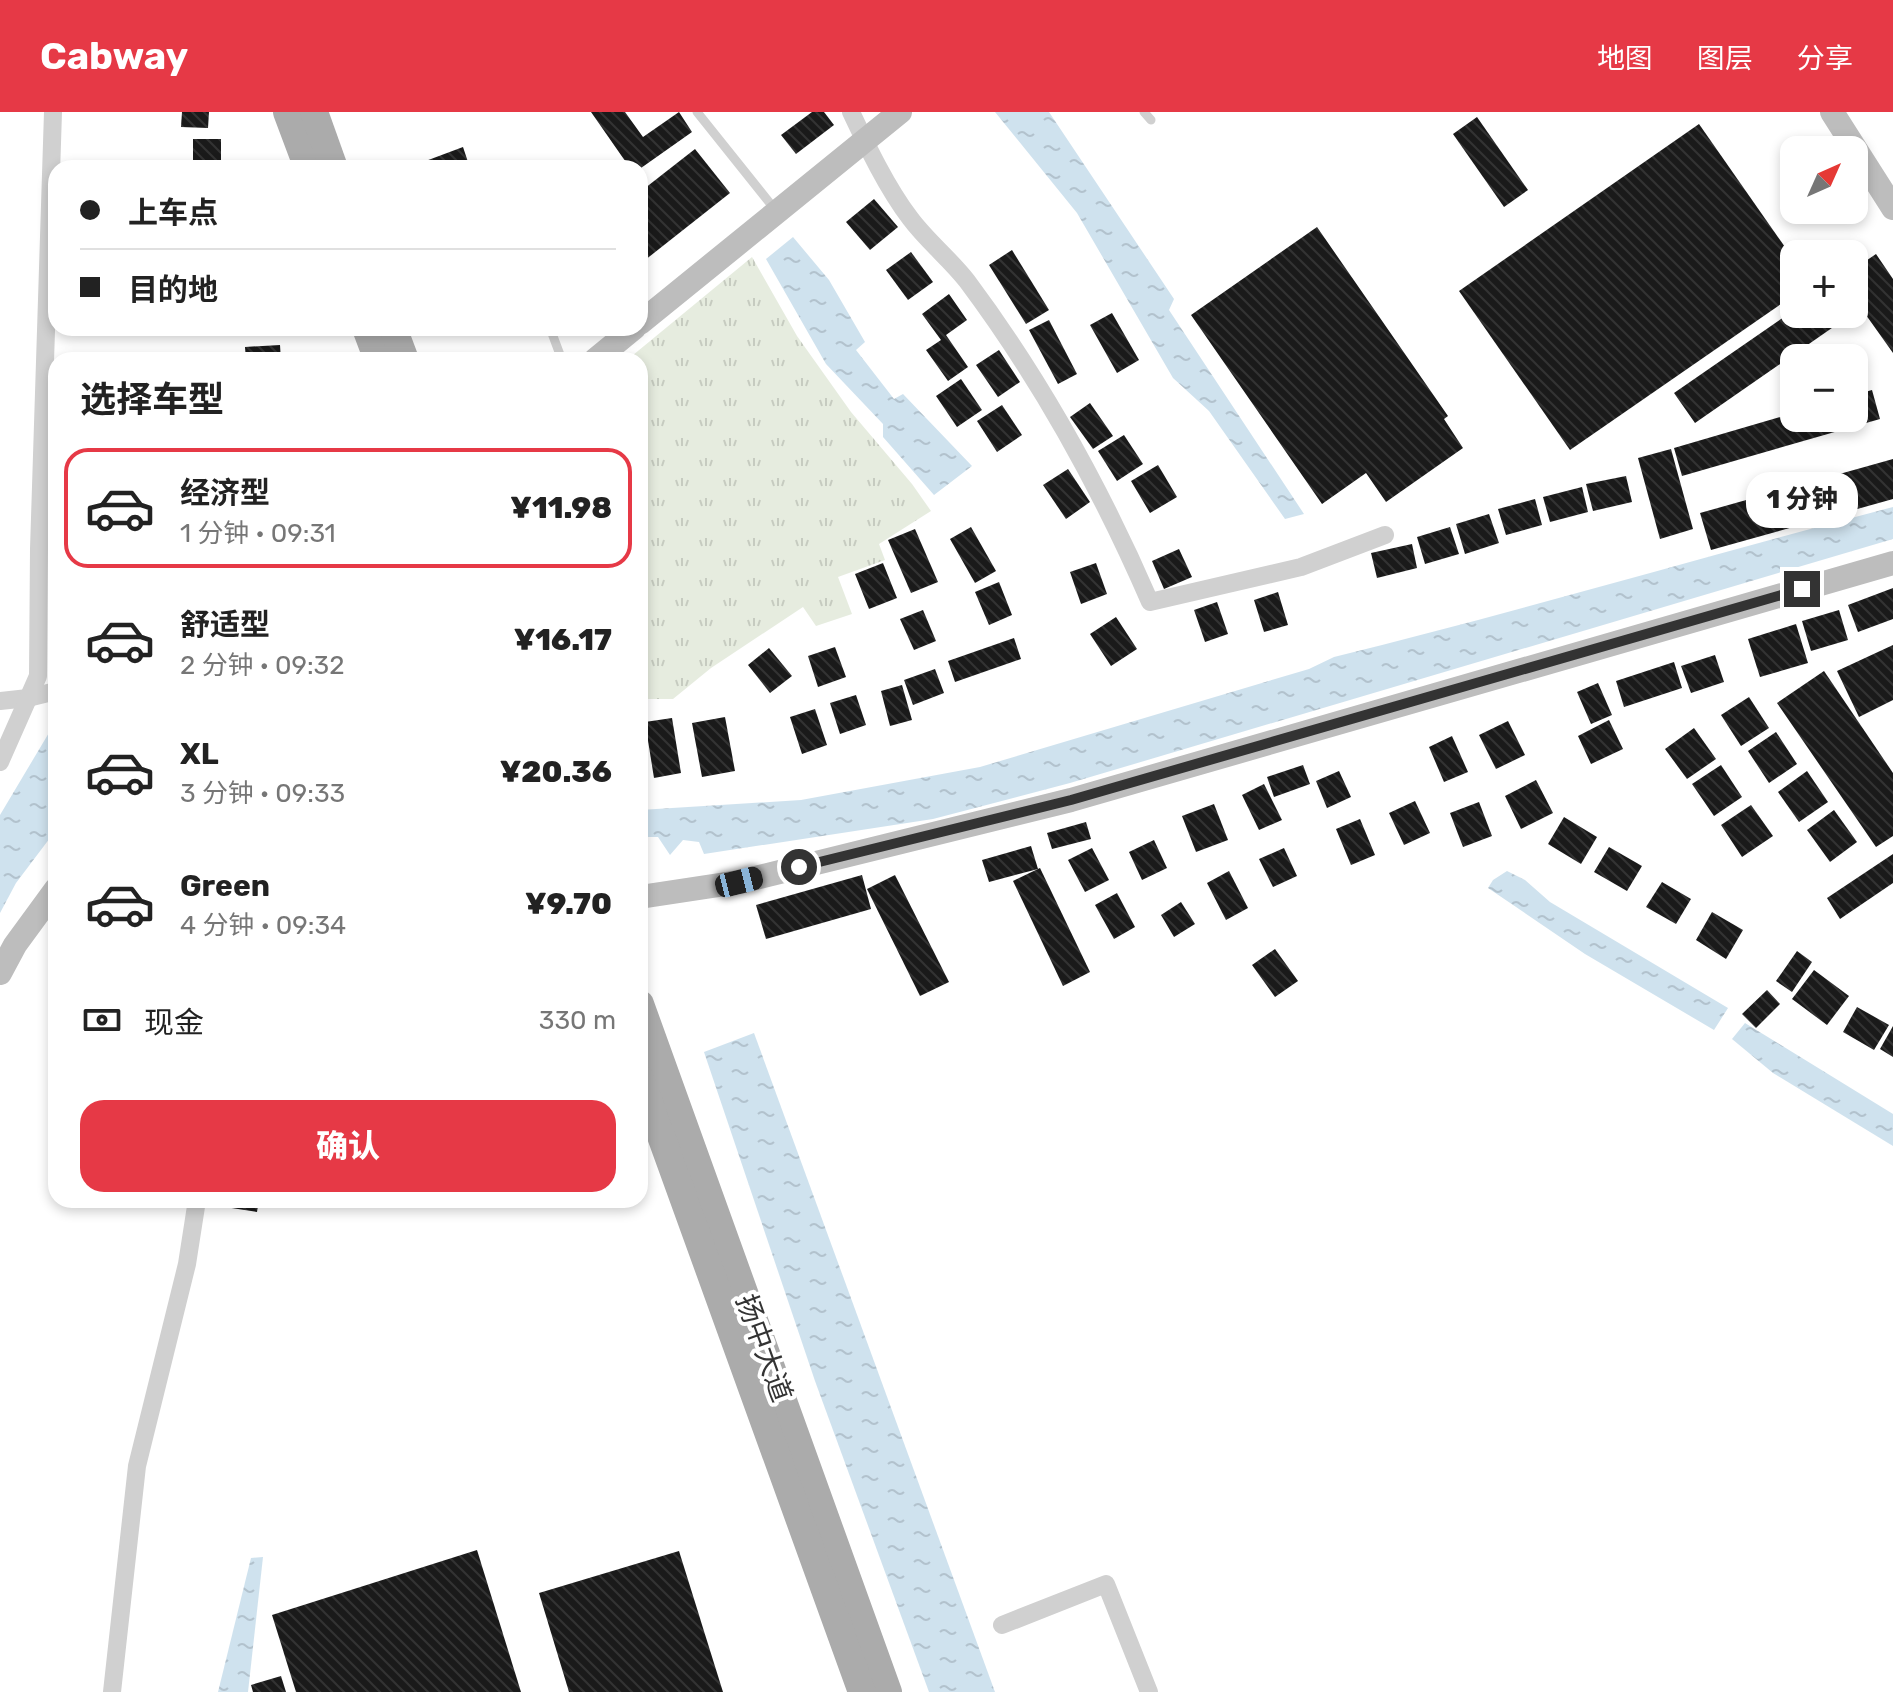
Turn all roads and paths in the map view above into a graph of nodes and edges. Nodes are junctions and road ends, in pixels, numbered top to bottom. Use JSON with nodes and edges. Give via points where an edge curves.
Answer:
{"nodes":[{"id":1,"x":53,"y":112,"type":"edge"},
{"id":2,"x":287,"y":112,"type":"edge"},
{"id":3,"x":314,"y":112,"type":"edge"},
{"id":4,"x":697,"y":112,"type":"edge"},
{"id":5,"x":851,"y":112,"type":"edge"},
{"id":6,"x":900,"y":112,"type":"edge"},
{"id":7,"x":1832,"y":112,"type":"edge"},
{"id":8,"x":865,"y":141,"type":"junction"},
{"id":9,"x":52,"y":160,"type":"edge"},
{"id":10,"x":305,"y":160,"type":"edge"},
{"id":11,"x":331,"y":160,"type":"edge"},
{"id":12,"x":1893,"y":208,"type":"edge"},
{"id":13,"x":777,"y":212,"type":"junction"},
{"id":14,"x":48,"y":274,"type":"edge"},
{"id":15,"x":648,"y":317,"type":"edge"},
{"id":16,"x":624,"y":336,"type":"edge"},
{"id":17,"x":605,"y":352,"type":"edge"},
{"id":18,"x":1385,"y":535,"type":"dead end"},
{"id":19,"x":1893,"y":563,"type":"edge"},
{"id":20,"x":48,"y":693,"type":"edge"},
{"id":21,"x":28,"y":698,"type":"junction"},
{"id":22,"x":0,"y":701,"type":"edge"},
{"id":23,"x":0,"y":762,"type":"edge"},
{"id":24,"x":648,"y":896,"type":"edge"},
{"id":25,"x":48,"y":900,"type":"edge"},
{"id":26,"x":0,"y":973,"type":"edge"},
{"id":27,"x":648,"y":1026,"type":"edge"},
{"id":28,"x":648,"y":1100,"type":"edge"},
{"id":29,"x":196,"y":1208,"type":"edge"},
{"id":30,"x":1002,"y":1625,"type":"dead end"},
{"id":31,"x":112,"y":1692,"type":"edge"},
{"id":32,"x":862,"y":1692,"type":"edge"},
{"id":33,"x":888,"y":1692,"type":"edge"},
{"id":34,"x":1149,"y":1692,"type":"edge"}],
"edges":[{"from":1,"to":9,"type":"street"},
{"from":2,"to":10,"type":"main road"},
{"from":3,"to":11,"type":"main road"},
{"from":4,"to":13,"type":"lane"},
{"from":5,"to":8,"type":"street"},
{"from":6,"to":8,"type":"street"},
{"from":7,"to":12,"type":"street"},
{"from":8,"to":13,"type":"street"},
{"from":8,"to":18,"type":"street","via":[[909,217],[966,280],[1050,403],[1120,532],[1150,602],[1301,567]]},
{"from":13,"to":15,"type":"street"},
{"from":14,"to":21,"type":"street","via":[[38,676]]},
{"from":16,"to":17,"type":"street"},
{"from":19,"to":24,"type":"street","via":[[1071,800],[739,882]]},
{"from":20,"to":21,"type":"street"},
{"from":21,"to":22,"type":"street"},
{"from":21,"to":23,"type":"street"},
{"from":25,"to":26,"type":"street"},
{"from":27,"to":33,"type":"main road","name":"扬中大道"},
{"from":28,"to":32,"type":"main road","name":"扬中大道"},
{"from":29,"to":31,"type":"street","via":[[137,1466]]},
{"from":30,"to":34,"type":"street","via":[[1106,1584]]}]}
